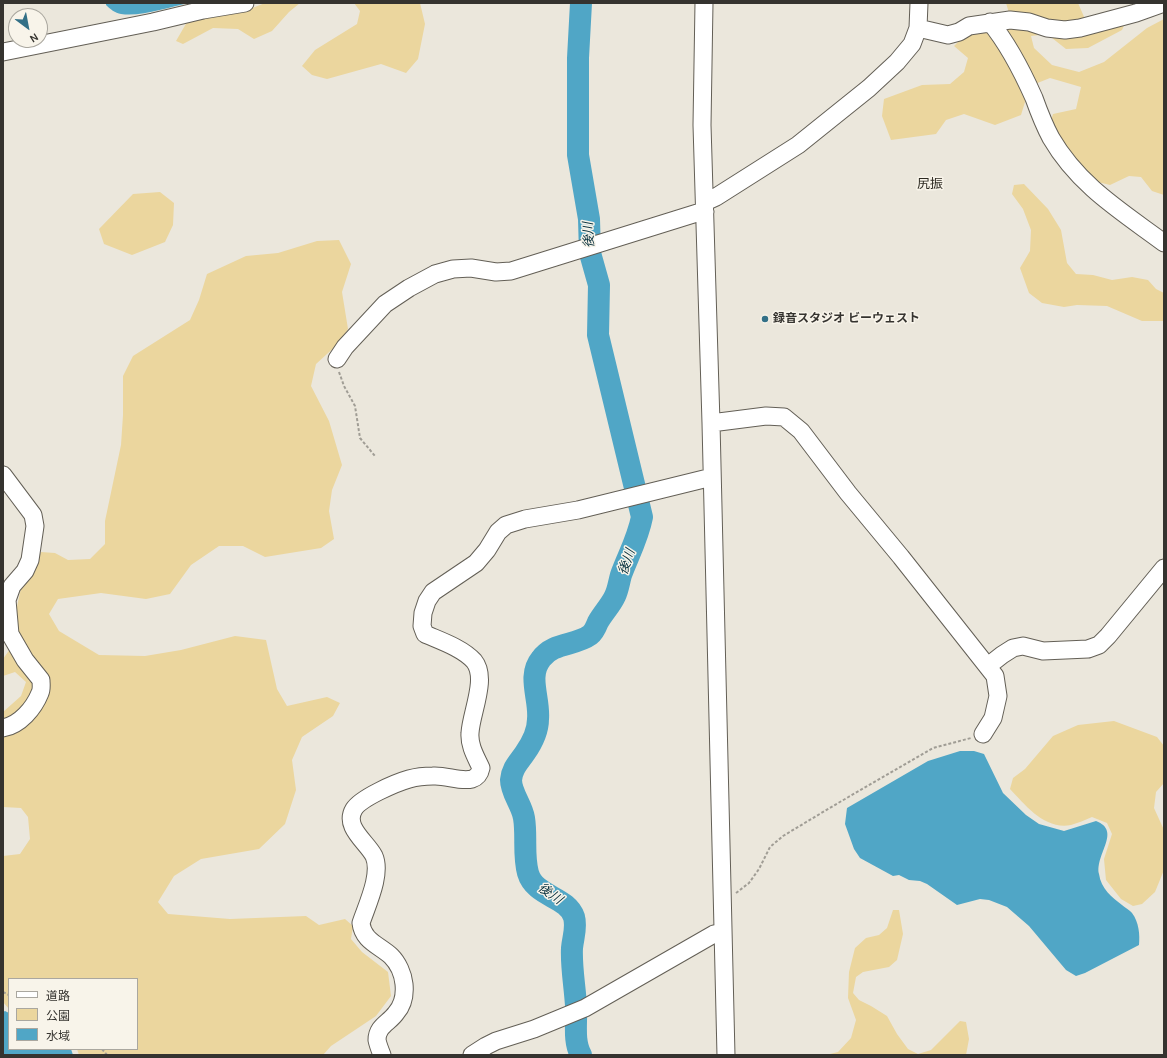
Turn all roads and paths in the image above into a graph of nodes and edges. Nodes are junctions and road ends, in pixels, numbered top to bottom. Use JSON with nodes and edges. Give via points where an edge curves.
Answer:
{"nodes":[{"id":1,"x":245,"y":3,"type":"edge"},
{"id":2,"x":704,"y":3,"type":"edge"},
{"id":3,"x":919,"y":3,"type":"edge"},
{"id":4,"x":1164,"y":3,"type":"edge"},
{"id":5,"x":990,"y":22,"type":"junction"},
{"id":6,"x":918,"y":28,"type":"junction"},
{"id":7,"x":3,"y":52,"type":"edge"},
{"id":8,"x":705,"y":207,"type":"junction"},
{"id":9,"x":1164,"y":243,"type":"edge"},
{"id":10,"x":337,"y":359,"type":"joint"},
{"id":11,"x":711,"y":424,"type":"junction"},
{"id":12,"x":375,"y":456,"type":"dead end"},
{"id":13,"x":3,"y":475,"type":"edge"},
{"id":14,"x":712,"y":477,"type":"junction"},
{"id":15,"x":1164,"y":568,"type":"edge"},
{"id":16,"x":988,"y":666,"type":"junction"},
{"id":17,"x":3,"y":728,"type":"edge"},
{"id":18,"x":983,"y":734,"type":"joint"},
{"id":19,"x":722,"y":898,"type":"junction"},
{"id":20,"x":723,"y":932,"type":"junction"},
{"id":21,"x":382,"y":1055,"type":"edge"},
{"id":22,"x":472,"y":1055,"type":"edge"},
{"id":23,"x":726,"y":1055,"type":"edge"}],
"edges":[{"from":1,"to":7,"type":"street"},
{"from":2,"to":8,"type":"street","via":[[702,125]]},
{"from":3,"to":6,"type":"street"},
{"from":4,"to":5,"type":"street","via":[[1136,13],[1065,30],[1010,20]]},
{"from":5,"to":6,"type":"street","via":[[969,26],[948,36]]},
{"from":5,"to":9,"type":"street","via":[[1019,64],[1042,122],[1063,157],[1098,195]]},
{"from":6,"to":8,"type":"street","via":[[912,44],[869,88],[798,145],[716,197]]},
{"from":8,"to":10,"type":"street","via":[[697,213],[511,271],[496,272],[471,268],[435,274],[385,304]]},
{"from":8,"to":11,"type":"street"},
{"from":10,"to":12,"type":"path","via":[[344,386],[355,406],[360,438]]},
{"from":11,"to":14,"type":"street"},
{"from":11,"to":16,"type":"street","via":[[766,416],[784,418],[802,431],[848,493]]},
{"from":13,"to":17,"type":"street","via":[[33,515],[35,526],[30,560],[25,571],[12,586],[7,600],[10,634],[25,660],[41,680],[41,692],[22,720]]},
{"from":14,"to":19,"type":"street"},
{"from":14,"to":21,"type":"street","via":[[506,525],[476,563],[433,592],[427,601],[422,626],[425,634],[463,652],[479,670],[470,734],[471,747],[481,768],[480,774],[473,779],[434,776],[410,778],[386,787],[353,810],[352,826],[374,857],[377,870],[361,923],[362,932],[392,957],[401,970],[404,985],[403,1002],[396,1014],[379,1031],[377,1041]]},
{"from":15,"to":16,"type":"street","via":[[1099,645],[1088,649],[1043,651],[1023,646],[1008,651]]},
{"from":16,"to":18,"type":"street","via":[[995,676],[998,696],[993,718]]},
{"from":18,"to":19,"type":"path","via":[[933,748],[783,836],[770,847],[749,883],[739,892]]},
{"from":19,"to":20,"type":"street"},
{"from":20,"to":22,"type":"street","via":[[714,934],[575,1012],[496,1041]]},
{"from":20,"to":23,"type":"street"}]}
